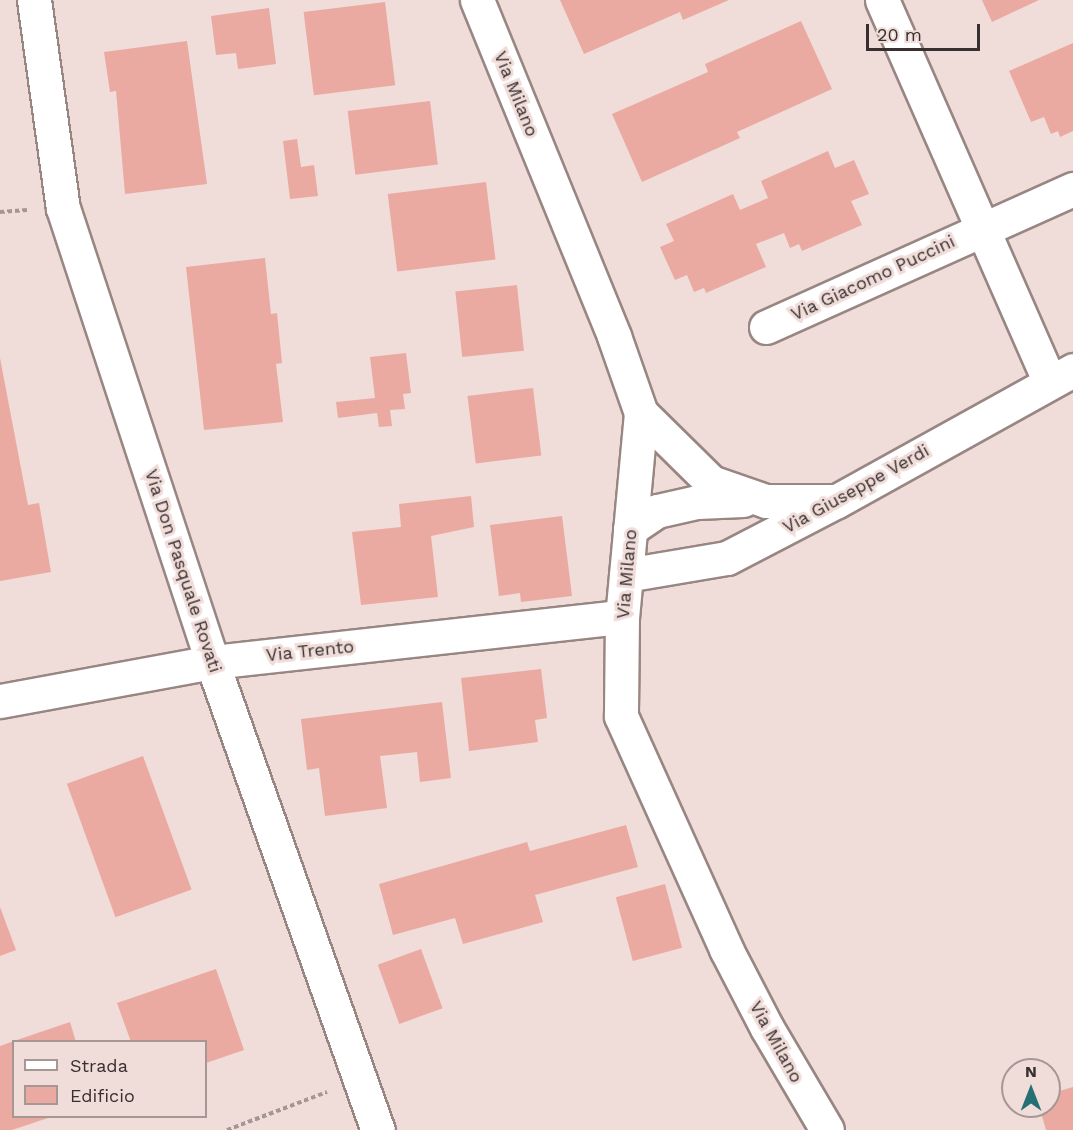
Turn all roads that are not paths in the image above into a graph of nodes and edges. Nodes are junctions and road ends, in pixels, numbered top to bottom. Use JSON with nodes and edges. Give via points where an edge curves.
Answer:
{"nodes":[{"id":1,"x":34,"y":0,"type":"edge"},
{"id":2,"x":477,"y":0,"type":"edge"},
{"id":3,"x":882,"y":0,"type":"edge"},
{"id":4,"x":1073,"y":189,"type":"edge"},
{"id":5,"x":980,"y":229,"type":"junction"},
{"id":6,"x":766,"y":327,"type":"dead end"},
{"id":7,"x":1061,"y":375,"type":"edge"},
{"id":8,"x":641,"y":413,"type":"junction"},
{"id":9,"x":759,"y":499,"type":"junction"},
{"id":10,"x":837,"y":501,"type":"junction"},
{"id":11,"x":630,"y":529,"type":"junction"},
{"id":12,"x":626,"y":575,"type":"junction"},
{"id":13,"x":622,"y":617,"type":"junction"},
{"id":14,"x":213,"y":662,"type":"junction"},
{"id":15,"x":0,"y":701,"type":"edge"},
{"id":16,"x":378,"y":1130,"type":"edge"},
{"id":17,"x":827,"y":1130,"type":"edge"}],
"edges":[{"from":1,"to":14,"type":"street","name":"Via Don Pasquale Rovati","via":[[63,208]]},
{"from":2,"to":8,"type":"street","name":"Via Milano","via":[[614,336]]},
{"from":3,"to":5,"type":"street"},
{"from":4,"to":5,"type":"street","name":"Via Giacomo Puccini"},
{"from":5,"to":6,"type":"street","name":"Via Giacomo Puccini"},
{"from":5,"to":7,"type":"street"},
{"from":7,"to":10,"type":"street","name":"Via Giuseppe Verdi"},
{"from":8,"to":9,"type":"street","via":[[711,482]]},
{"from":8,"to":11,"type":"street","name":"Via Milano"},
{"from":9,"to":10,"type":"street"},
{"from":9,"to":11,"type":"street","via":[[697,502],[657,511]]},
{"from":10,"to":12,"type":"street","name":"Via Giuseppe Verdi","via":[[727,558]]},
{"from":11,"to":12,"type":"street","name":"Via Milano"},
{"from":12,"to":13,"type":"street","name":"Via Milano"},
{"from":13,"to":14,"type":"street","name":"Via Trento"},
{"from":13,"to":17,"type":"street","name":"Via Milano","via":[[621,716],[726,949]]},
{"from":14,"to":15,"type":"street","name":"Via Trento"},
{"from":14,"to":16,"type":"street","name":"Via Don Pasquale Rovati"}]}
